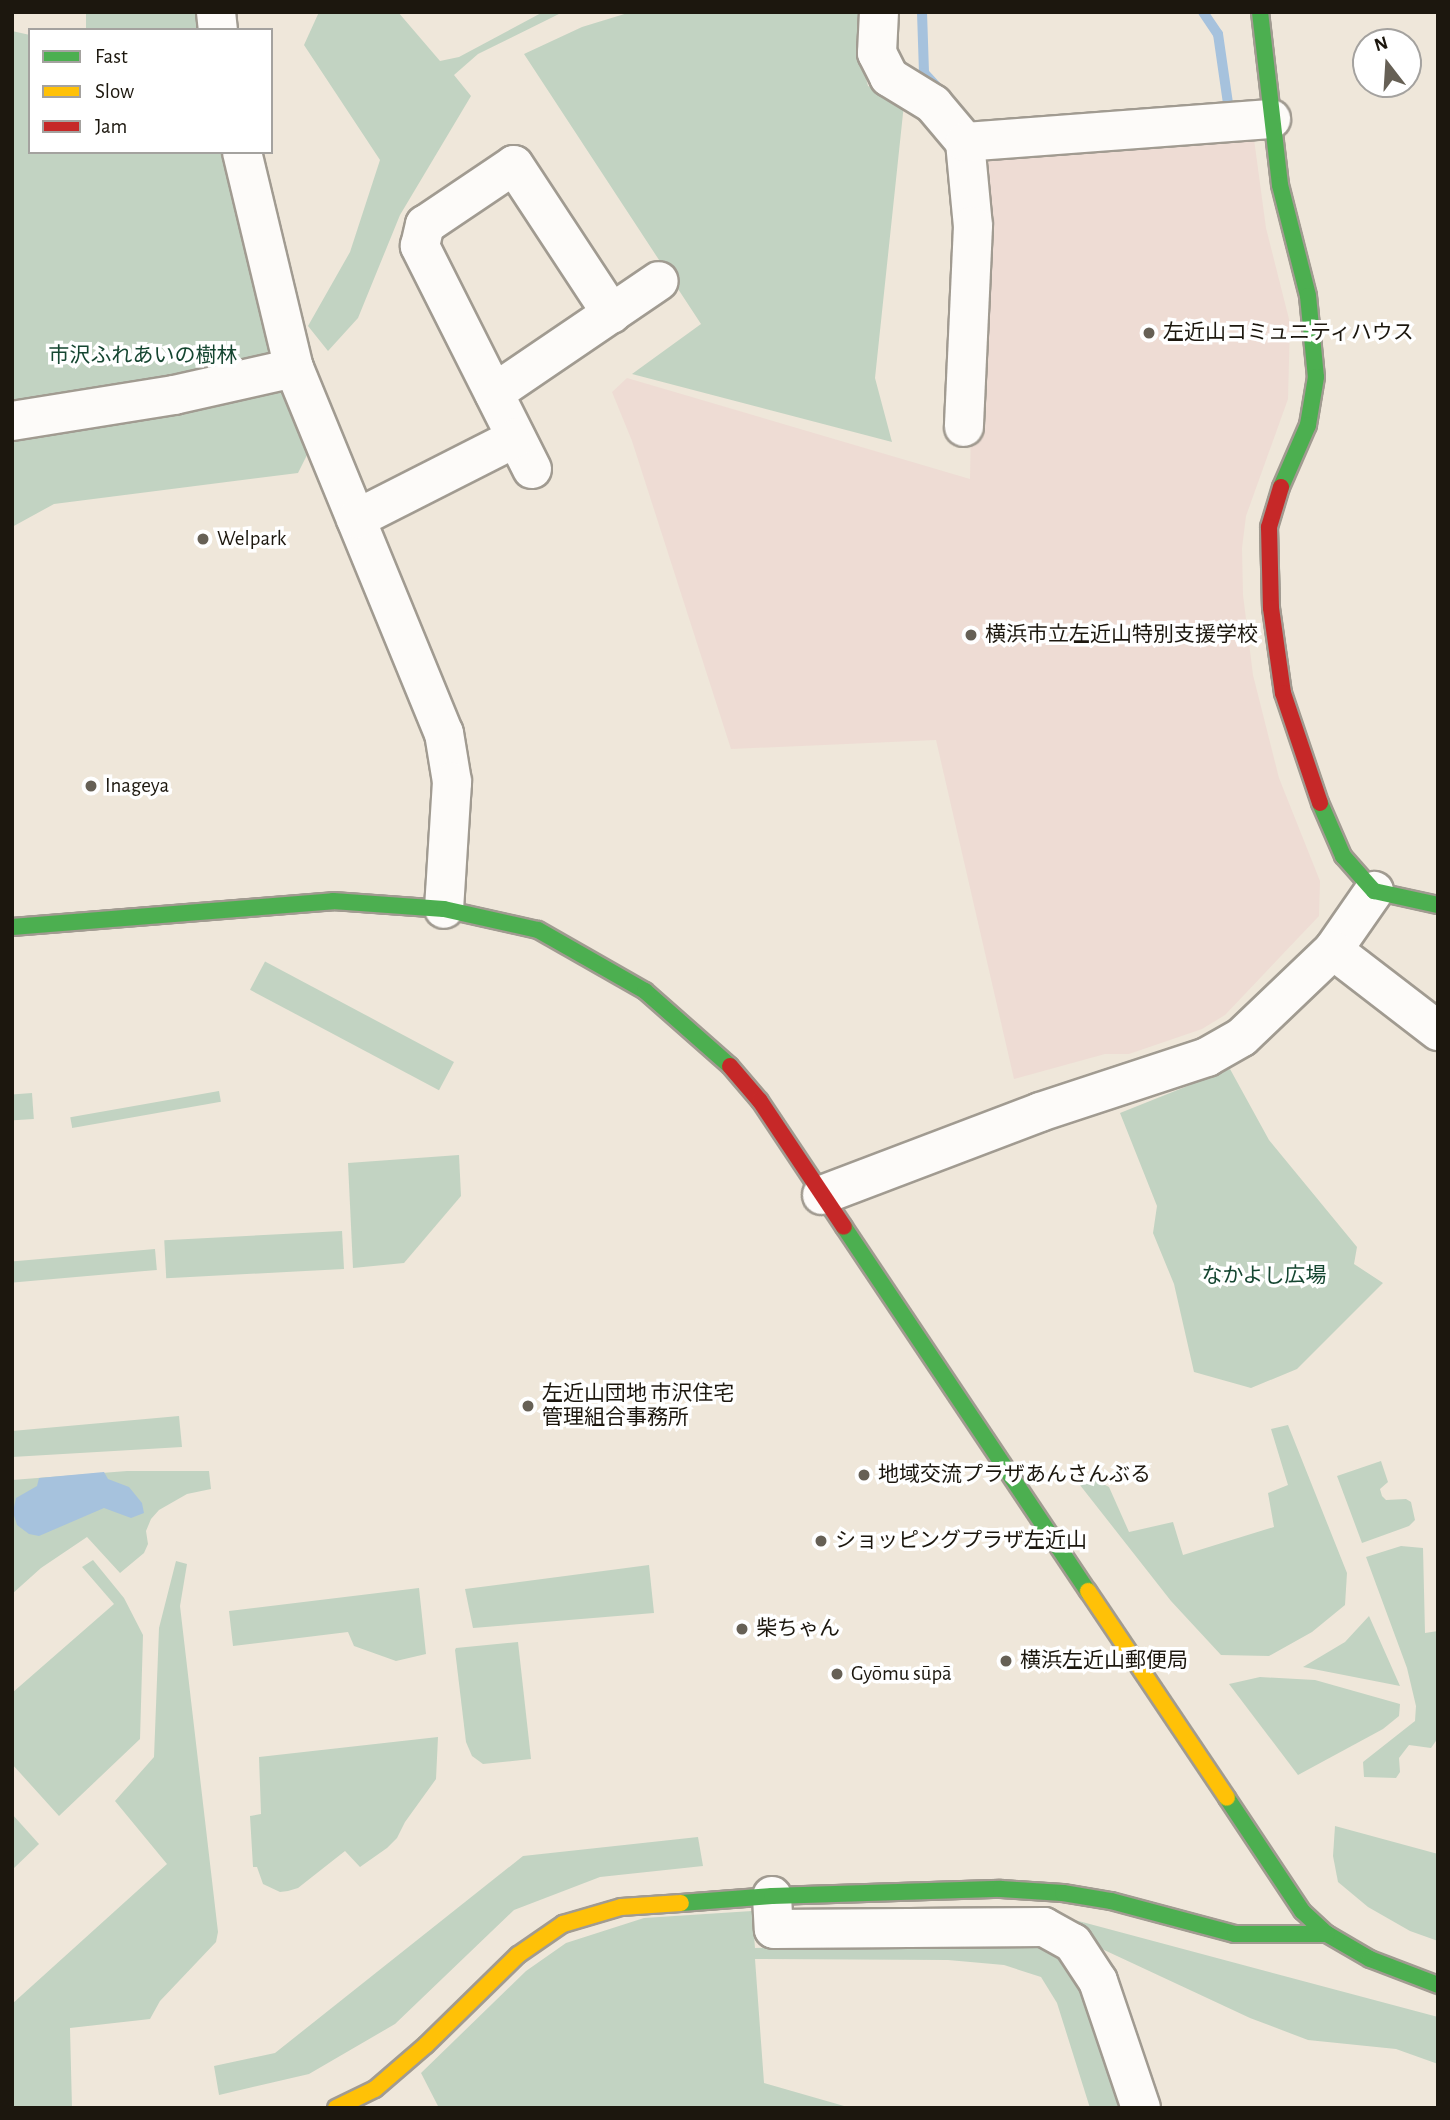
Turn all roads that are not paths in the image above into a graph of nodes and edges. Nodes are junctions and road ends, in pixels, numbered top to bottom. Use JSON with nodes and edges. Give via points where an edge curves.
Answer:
{"nodes":[{"id":1,"x":879,"y":12,"type":"edge"},
{"id":2,"x":1260,"y":12,"type":"edge"},
{"id":3,"x":1271,"y":119,"type":"junction"},
{"id":4,"x":965,"y":142,"type":"junction"},
{"id":5,"x":242,"y":154,"type":"edge"},
{"id":6,"x":659,"y":281,"type":"dead end"},
{"id":7,"x":612,"y":314,"type":"junction"},
{"id":8,"x":294,"y":368,"type":"junction"},
{"id":9,"x":494,"y":393,"type":"junction"},
{"id":10,"x":12,"y":421,"type":"edge"},
{"id":11,"x":964,"y":427,"type":"dead end"},
{"id":12,"x":356,"y":519,"type":"junction"},
{"id":13,"x":1374,"y":891,"type":"junction"},
{"id":14,"x":1438,"y":905,"type":"edge"},
{"id":15,"x":444,"y":908,"type":"junction"},
{"id":16,"x":12,"y":927,"type":"edge"},
{"id":17,"x":1333,"y":950,"type":"junction"},
{"id":18,"x":1438,"y":1031,"type":"edge"},
{"id":19,"x":822,"y":1195,"type":"junction"},
{"id":20,"x":772,"y":1896,"type":"junction"},
{"id":21,"x":1327,"y":1934,"type":"junction"},
{"id":22,"x":1438,"y":1985,"type":"edge"},
{"id":23,"x":336,"y":2108,"type":"edge"},
{"id":24,"x":1141,"y":2108,"type":"edge"}],
"edges":[{"from":1,"to":4,"type":"street","via":[[877,53],[889,77],[933,104]]},
{"from":2,"to":3,"type":"street"},
{"from":3,"to":4,"type":"street"},
{"from":3,"to":13,"type":"street","via":[[1280,184],[1308,296],[1317,387],[1308,425],[1284,475],[1269,527],[1271,608],[1283,693],[1325,816],[1343,856]]},
{"from":4,"to":11,"type":"street","via":[[973,226]]},
{"from":5,"to":8,"type":"street"},
{"from":6,"to":7,"type":"street"},
{"from":7,"to":9,"type":"street"},
{"from":7,"to":9,"type":"street","via":[[514,166],[502,173],[425,225],[420,246]]},
{"from":8,"to":10,"type":"street","via":[[174,395]]},
{"from":8,"to":12,"type":"street"},
{"from":9,"to":12,"type":"street","via":[[524,453]]},
{"from":12,"to":15,"type":"street","via":[[444,733],[452,782]]},
{"from":13,"to":14,"type":"street"},
{"from":13,"to":17,"type":"street"},
{"from":15,"to":16,"type":"street","via":[[333,901]]},
{"from":15,"to":19,"type":"street","via":[[538,930],[645,991],[719,1053],[760,1101]]},
{"from":17,"to":18,"type":"street"},
{"from":17,"to":19,"type":"street","via":[[1242,1037],[1207,1057],[1040,1112]]},
{"from":19,"to":21,"type":"street","via":[[1302,1911]]},
{"from":20,"to":21,"type":"street","via":[[1001,1889],[1063,1893],[1235,1934]]},
{"from":20,"to":23,"type":"street","via":[[621,1907],[563,1924],[518,1955],[375,2089]]},
{"from":20,"to":24,"type":"street","via":[[774,1929],[1044,1927],[1054,1932],[1073,1943],[1098,1981]]},
{"from":21,"to":22,"type":"street","via":[[1370,1959]]}]}
